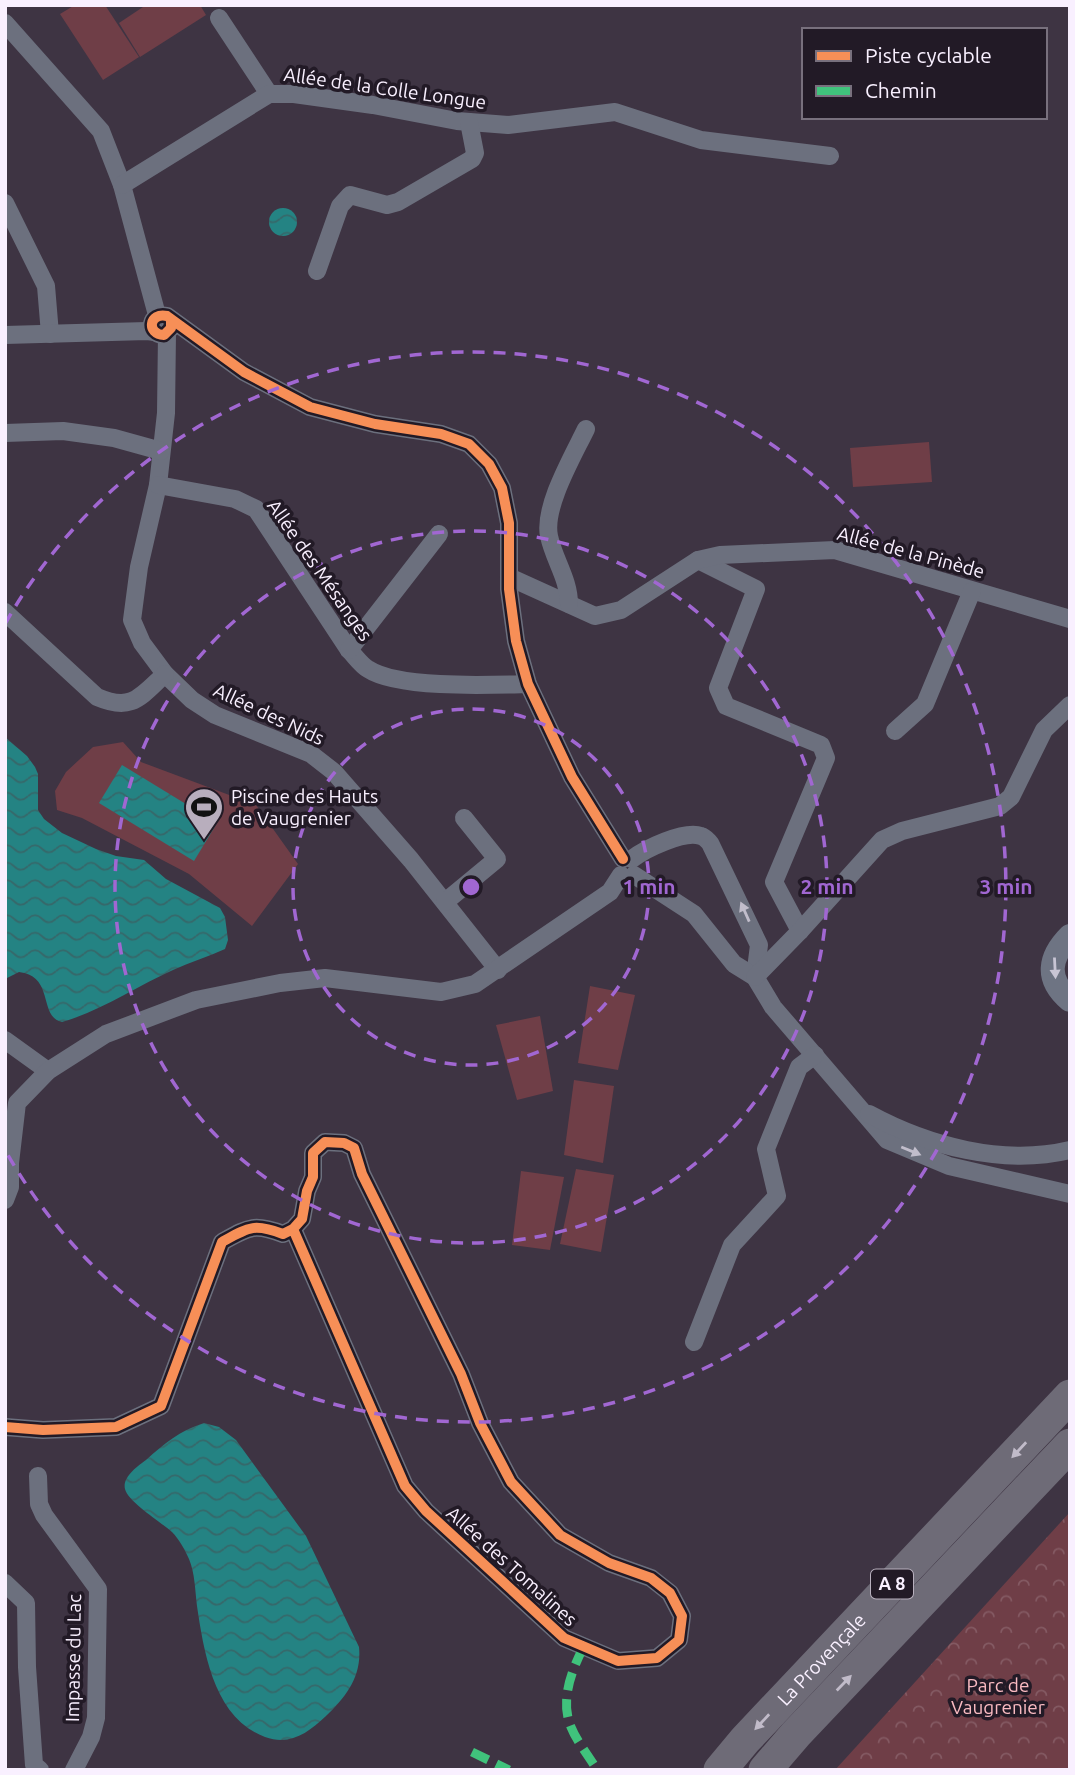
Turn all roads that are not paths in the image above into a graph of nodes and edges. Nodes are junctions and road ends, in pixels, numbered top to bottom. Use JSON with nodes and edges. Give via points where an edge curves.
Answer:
{"nodes":[{"id":1,"x":219,"y":18,"type":"dead end"},
{"id":2,"x":5,"y":23,"type":"edge"},
{"id":3,"x":269,"y":94,"type":"junction"},
{"id":4,"x":469,"y":122,"type":"junction"},
{"id":5,"x":830,"y":156,"type":"dead end"},
{"id":6,"x":122,"y":185,"type":"junction"},
{"id":7,"x":5,"y":203,"type":"edge"},
{"id":8,"x":317,"y":271,"type":"dead end"},
{"id":9,"x":162,"y":326,"type":"junction"},
{"id":10,"x":50,"y":334,"type":"junction"},
{"id":11,"x":5,"y":335,"type":"edge"},
{"id":12,"x":586,"y":429,"type":"dead end"},
{"id":13,"x":5,"y":433,"type":"edge"},
{"id":14,"x":161,"y":451,"type":"junction"},
{"id":15,"x":158,"y":485,"type":"junction"},
{"id":16,"x":439,"y":534,"type":"dead end"},
{"id":17,"x":698,"y":560,"type":"junction"},
{"id":18,"x":509,"y":577,"type":"junction"},
{"id":19,"x":972,"y":591,"type":"junction"},
{"id":20,"x":569,"y":604,"type":"junction"},
{"id":21,"x":5,"y":612,"type":"edge"},
{"id":22,"x":1070,"y":620,"type":"edge"},
{"id":23,"x":349,"y":650,"type":"junction"},
{"id":24,"x":165,"y":674,"type":"junction"},
{"id":25,"x":528,"y":684,"type":"junction"},
{"id":26,"x":1070,"y":705,"type":"edge"},
{"id":27,"x":895,"y":731,"type":"dead end"},
{"id":28,"x":464,"y":818,"type":"dead end"},
{"id":29,"x":628,"y":867,"type":"junction"},
{"id":30,"x":445,"y":902,"type":"junction"},
{"id":31,"x":800,"y":931,"type":"junction"},
{"id":32,"x":1070,"y":936,"type":"edge"},
{"id":33,"x":498,"y":970,"type":"junction"},
{"id":34,"x":755,"y":977,"type":"junction"},
{"id":35,"x":1070,"y":1000,"type":"edge"},
{"id":36,"x":5,"y":1040,"type":"edge"},
{"id":37,"x":815,"y":1055,"type":"junction"},
{"id":38,"x":48,"y":1071,"type":"junction"},
{"id":39,"x":860,"y":1109,"type":"junction"},
{"id":40,"x":924,"y":1138,"type":"junction"},
{"id":41,"x":1070,"y":1150,"type":"edge"},
{"id":42,"x":1070,"y":1161,"type":"edge"},
{"id":43,"x":1019,"y":1181,"type":"junction"},
{"id":44,"x":1070,"y":1194,"type":"edge"},
{"id":45,"x":5,"y":1200,"type":"edge"},
{"id":46,"x":1070,"y":1202,"type":"edge"},
{"id":47,"x":292,"y":1229,"type":"junction"},
{"id":48,"x":694,"y":1342,"type":"dead end"},
{"id":49,"x":1069,"y":1397,"type":"edge"},
{"id":50,"x":5,"y":1427,"type":"edge"},
{"id":51,"x":1070,"y":1446,"type":"edge"},
{"id":52,"x":38,"y":1476,"type":"dead end"},
{"id":53,"x":5,"y":1584,"type":"edge"},
{"id":54,"x":40,"y":1770,"type":"edge"},
{"id":55,"x":74,"y":1770,"type":"edge"},
{"id":56,"x":720,"y":1770,"type":"edge"},
{"id":57,"x":765,"y":1770,"type":"edge"}],
"edges":[{"from":1,"to":3,"type":"street"},
{"from":2,"to":6,"type":"street","name":"Allée des Nids","via":[[101,131]]},
{"from":3,"to":4,"type":"street","name":"Allée de la Colle Longue","via":[[373,105]]},
{"from":3,"to":6,"type":"street","name":"Allée de la Colle Longue"},
{"from":4,"to":5,"type":"street","name":"Allée de la Colle Longue","via":[[508,125],[615,112],[701,139]]},
{"from":4,"to":8,"type":"street","via":[[475,153],[471,159],[398,202],[387,205],[350,195],[340,206]]},
{"from":6,"to":9,"type":"street","name":"Allée des Nids"},
{"from":7,"to":10,"type":"street","via":[[46,286]]},
{"from":9,"to":10,"type":"street","via":[[147,331]]},
{"from":9,"to":14,"type":"street","name":"Allée des Nids","via":[[166,413]]},
{"from":9,"to":18,"type":"street","via":[[177,323],[244,372],[310,407],[375,424],[441,433],[469,444],[489,464],[502,488],[509,523]]},
{"from":10,"to":11,"type":"street"},
{"from":12,"to":20,"type":"street","via":[[548,517]]},
{"from":13,"to":14,"type":"street","via":[[63,431]]},
{"from":14,"to":15,"type":"street","name":"Allée des Nids"},
{"from":15,"to":23,"type":"street","name":"Allée des Mésanges","via":[[235,499],[256,509]]},
{"from":15,"to":24,"type":"street","name":"Allée des Nids","via":[[132,620]]},
{"from":16,"to":23,"type":"street"},
{"from":17,"to":19,"type":"street","name":"Allée de la Pinède","via":[[835,550]]},
{"from":17,"to":20,"type":"street","name":"Allée de la Pinède","via":[[621,610],[595,616]]},
{"from":17,"to":31,"type":"street","via":[[756,589],[718,688],[726,706],[821,745],[826,758],[774,882]]},
{"from":18,"to":20,"type":"street","name":"Allée de la Pinède"},
{"from":18,"to":25,"type":"street","via":[[516,641]]},
{"from":19,"to":22,"type":"street","name":"Allée de la Pinède"},
{"from":19,"to":27,"type":"street","via":[[925,704]]},
{"from":21,"to":24,"type":"street","via":[[97,697],[115,705],[138,700]]},
{"from":23,"to":25,"type":"street","name":"Allée des Mésanges","via":[[367,669],[388,678]]},
{"from":24,"to":30,"type":"street","name":"Allée des Nids","via":[[215,715],[311,754],[334,772]]},
{"from":25,"to":29,"type":"street","via":[[572,777]]},
{"from":26,"to":31,"type":"street","via":[[1044,730],[1011,797],[1000,806],[882,840]]},
{"from":28,"to":30,"type":"street","via":[[497,859]]},
{"from":29,"to":33,"type":"street","via":[[610,891]]},
{"from":29,"to":34,"type":"street","via":[[694,914],[734,964]]},
{"from":34,"to":29,"type":"street","one_way":true,"via":[[760,945],[710,842],[701,836],[686,836],[647,848]]},
{"from":30,"to":33,"type":"street","name":"Allée des Nids"},
{"from":31,"to":34,"type":"street"},
{"from":32,"to":35,"type":"street","one_way":true,"via":[[1059,947],[1052,969],[1061,992]]},
{"from":33,"to":38,"type":"street","via":[[475,984],[441,992],[324,978],[196,1000],[106,1034]]},
{"from":34,"to":37,"type":"street","via":[[773,1007]]},
{"from":36,"to":38,"type":"street"},
{"from":37,"to":39,"type":"street"},
{"from":37,"to":48,"type":"street","via":[[799,1067],[766,1149],[777,1196],[732,1245]]},
{"from":38,"to":45,"type":"street","via":[[17,1102]]},
{"from":39,"to":40,"type":"street"},
{"from":39,"to":43,"type":"street","one_way":true,"via":[[887,1140],[949,1166]]},
{"from":40,"to":41,"type":"street","via":[[998,1156]]},
{"from":40,"to":42,"type":"street","via":[[963,1160],[1016,1166]]},
{"from":43,"to":44,"type":"street"},
{"from":43,"to":46,"type":"street"},
{"from":47,"to":47,"type":"street","name":"Allée des Tomalines","via":[[302,1219],[313,1177],[313,1153],[325,1142],[354,1148],[362,1174],[512,1482],[560,1535],[609,1563],[651,1578],[670,1592],[682,1616],[679,1640],[657,1658],[618,1661],[583,1648],[564,1638],[426,1511],[405,1486]]},
{"from":47,"to":50,"type":"street","via":[[284,1234],[262,1226],[222,1242],[161,1406],[116,1427]]},
{"from":49,"to":56,"type":"highway","name":"La Provençale","number":"A 8","one_way":true},
{"from":57,"to":51,"type":"highway","name":"La Provençale","number":"A 8","one_way":true},
{"from":52,"to":55,"type":"street","name":"Impasse du Lac","via":[[44,1516],[98,1589],[96,1718]]},
{"from":53,"to":54,"type":"street","via":[[26,1603],[34,1765]]}]}
